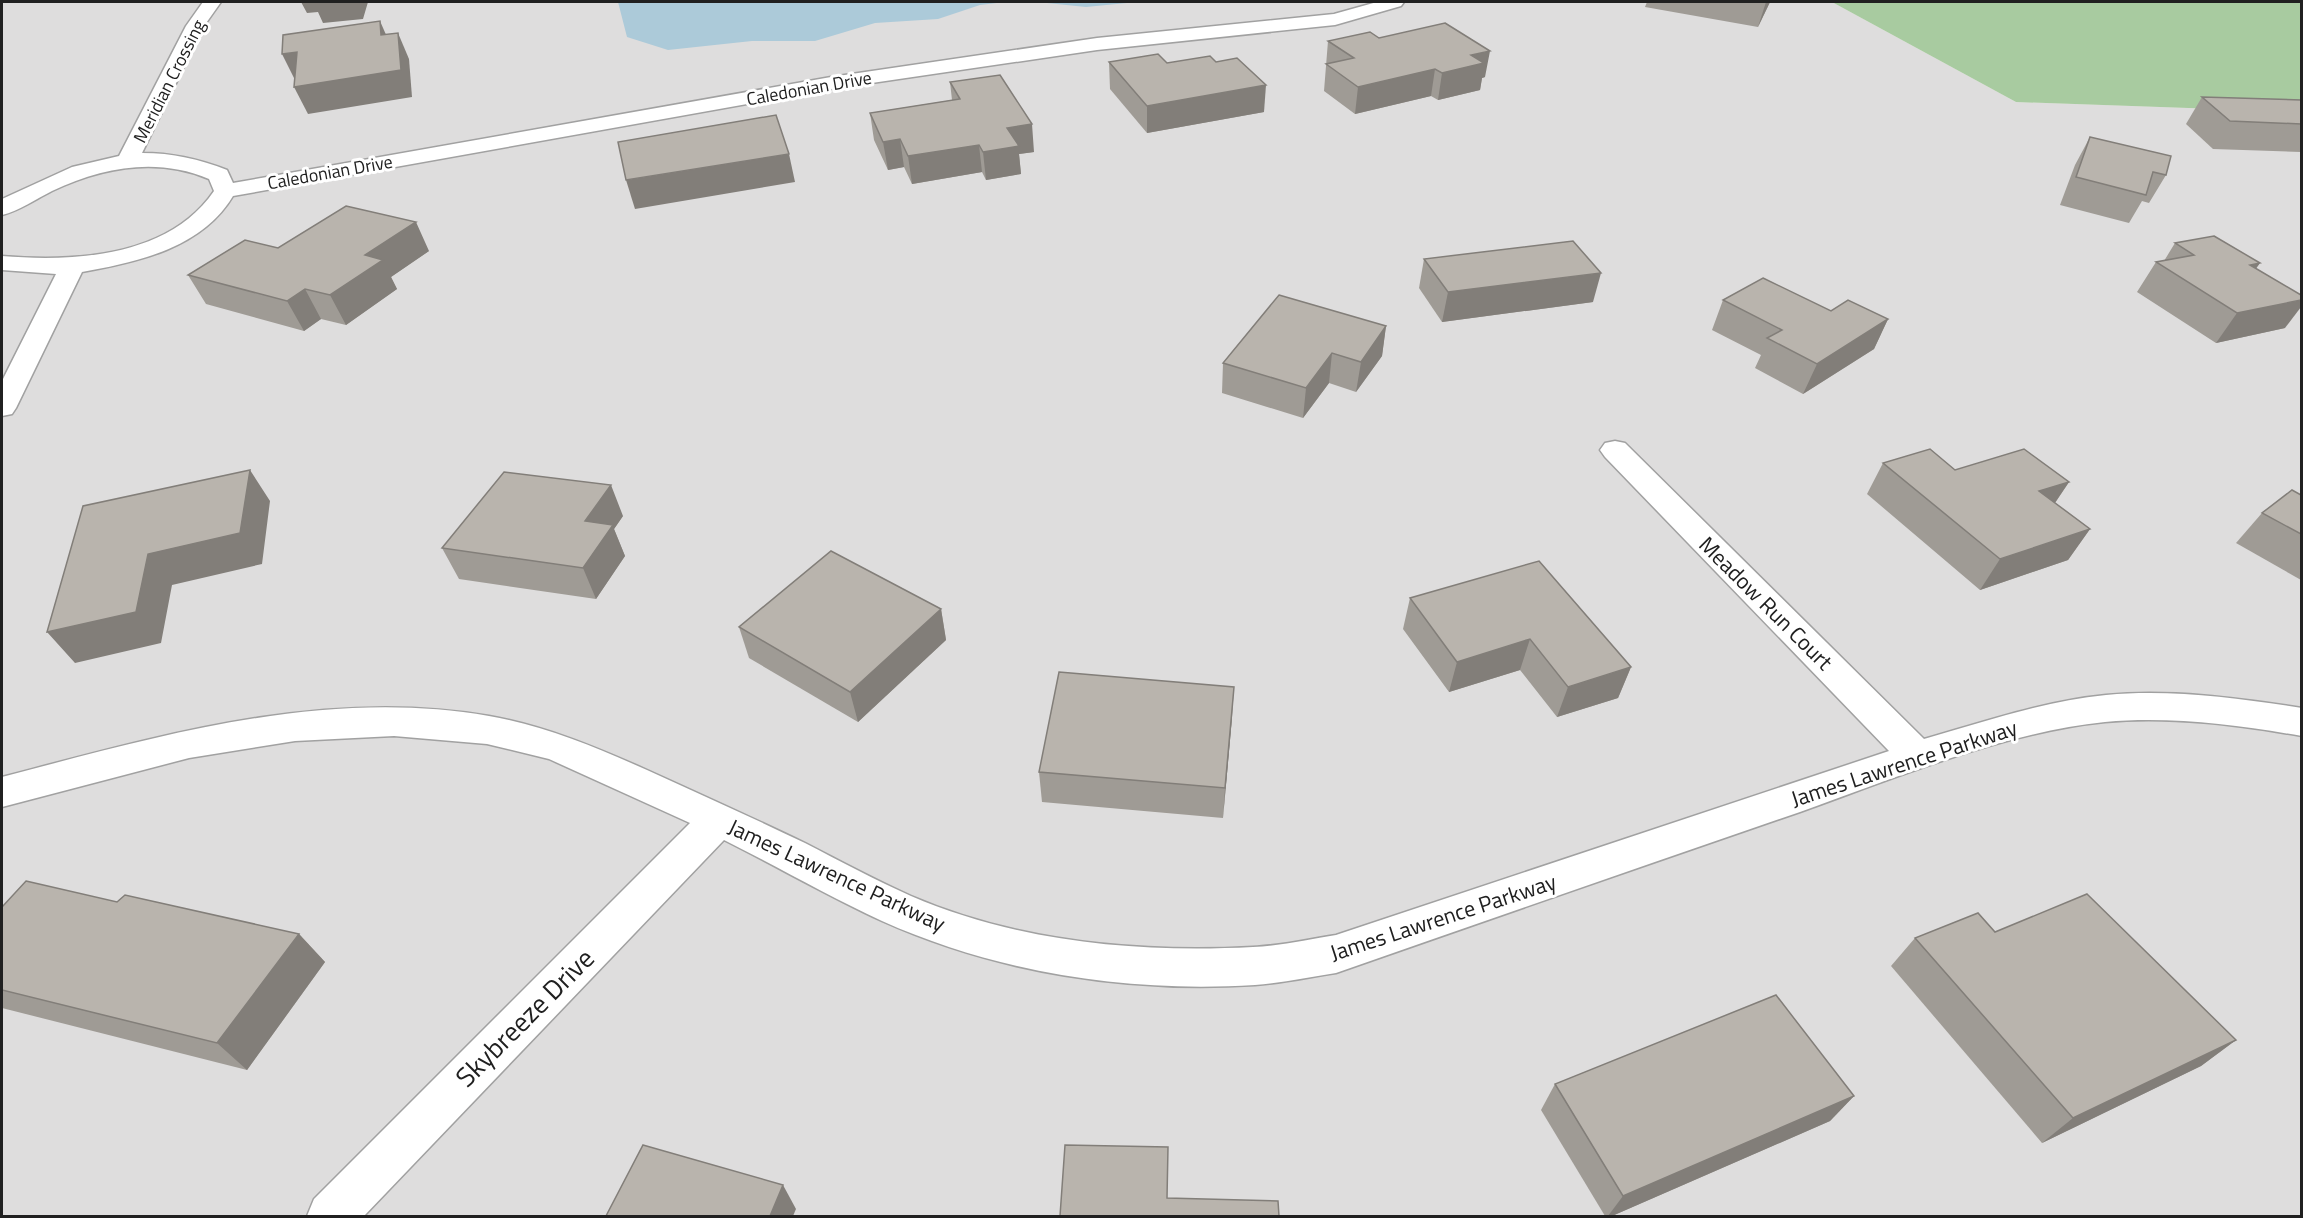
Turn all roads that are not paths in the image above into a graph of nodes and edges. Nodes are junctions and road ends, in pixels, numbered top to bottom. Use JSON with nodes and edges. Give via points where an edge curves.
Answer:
{"nodes":[{"id":1,"x":212,"y":2,"type":"edge"},
{"id":2,"x":1395,"y":2,"type":"edge"},
{"id":3,"x":128,"y":162,"type":"junction"},
{"id":4,"x":225,"y":191,"type":"junction"},
{"id":5,"x":2,"y":208,"type":"edge"},
{"id":6,"x":2,"y":262,"type":"edge"},
{"id":7,"x":72,"y":267,"type":"junction"},
{"id":8,"x":2,"y":408,"type":"edge"},
{"id":9,"x":1615,"y":450,"type":"dead end"},
{"id":10,"x":2301,"y":722,"type":"edge"},
{"id":11,"x":1917,"y":756,"type":"junction"},
{"id":12,"x":2,"y":792,"type":"edge"},
{"id":13,"x":719,"y":819,"type":"junction"},
{"id":14,"x":331,"y":1216,"type":"edge"}],
"edges":[{"from":1,"to":3,"type":"street","name":"Meridian Crossing","via":[[195,26]]},
{"from":2,"to":4,"type":"street","name":"Caledonian Drive","via":[[1335,19],[1097,44],[831,83]]},
{"from":3,"to":4,"type":"street","via":[[168,159],[200,164],[219,175]]},
{"from":3,"to":5,"type":"street","via":[[81,172],[36,188]]},
{"from":4,"to":7,"type":"street","via":[[210,213],[176,236],[126,255]]},
{"from":6,"to":7,"type":"street","via":[[28,268]]},
{"from":7,"to":8,"type":"street"},
{"from":9,"to":11,"type":"street","name":"Meadow Run Court"},
{"from":10,"to":11,"type":"street","name":"James Lawrence Parkway","via":[[2169,707],[2081,712]]},
{"from":11,"to":13,"type":"street","name":"James Lawrence Parkway","via":[[1397,935],[1336,954],[1256,966],[1140,967],[1026,951],[960,933],[896,908]]},
{"from":12,"to":13,"type":"street","name":"James Lawrence Parkway","via":[[189,744],[296,727],[394,722],[487,730],[556,746]]},
{"from":13,"to":14,"type":"street","name":"Skybreeze Drive"}]}
